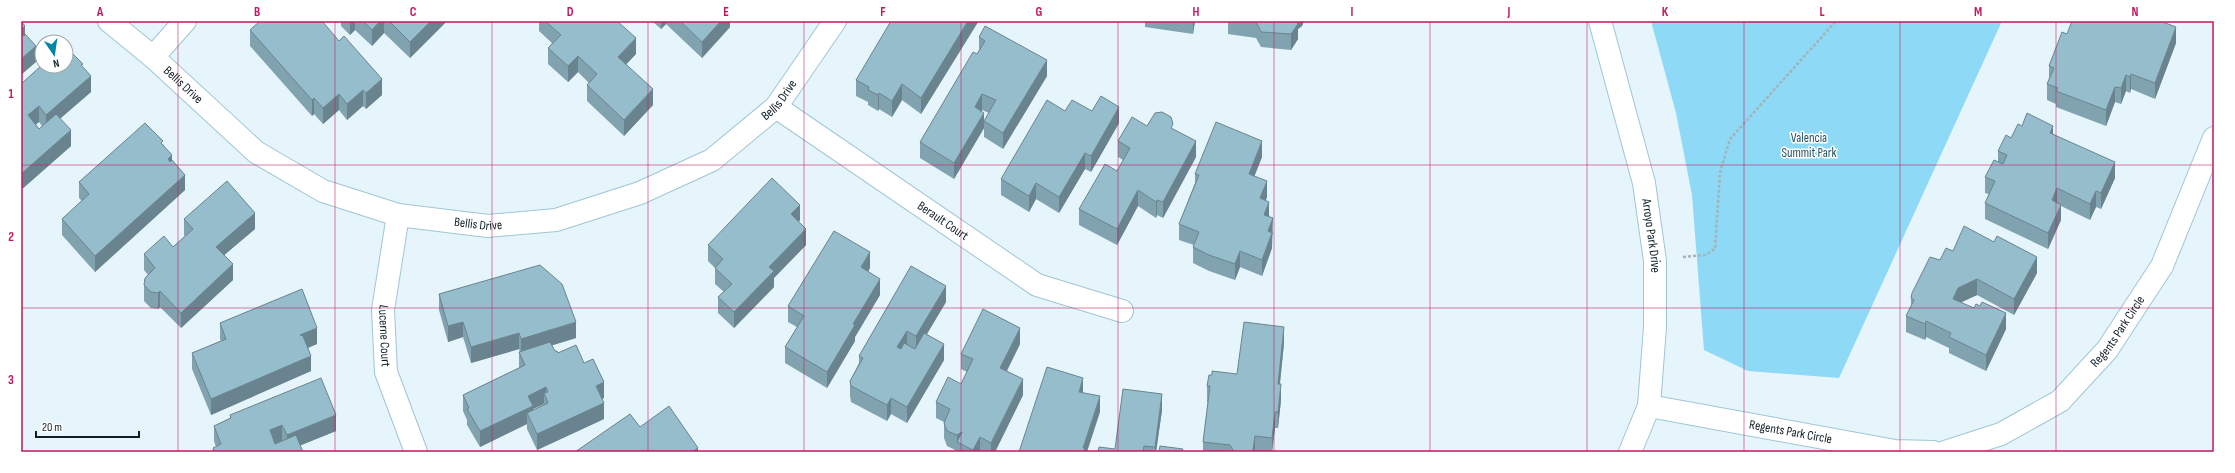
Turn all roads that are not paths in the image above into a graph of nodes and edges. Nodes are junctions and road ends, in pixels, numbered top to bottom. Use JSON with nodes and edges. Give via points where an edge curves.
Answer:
{"nodes":[{"id":1,"x":109,"y":21,"type":"edge"},
{"id":2,"x":185,"y":21,"type":"edge"},
{"id":3,"x":835,"y":21,"type":"edge"},
{"id":4,"x":1600,"y":21,"type":"edge"},
{"id":5,"x":153,"y":57,"type":"junction"},
{"id":6,"x":776,"y":107,"type":"junction"},
{"id":7,"x":2214,"y":138,"type":"edge"},
{"id":8,"x":398,"y":215,"type":"junction"},
{"id":9,"x":1122,"y":311,"type":"dead end"},
{"id":10,"x":1649,"y":406,"type":"junction"},
{"id":11,"x":416,"y":452,"type":"edge"},
{"id":12,"x":1630,"y":452,"type":"edge"},
{"id":13,"x":1933,"y":452,"type":"edge"},
{"id":14,"x":1944,"y":452,"type":"edge"}],
"edges":[{"from":1,"to":5,"type":"street","name":"Bellis Drive"},
{"from":2,"to":5,"type":"street"},
{"from":3,"to":6,"type":"street","name":"Bellis Drive"},
{"from":4,"to":10,"type":"street","name":"Arroyo Park Drive","via":[[1644,183],[1655,261],[1655,327]]},
{"from":5,"to":8,"type":"street","name":"Bellis Drive","via":[[256,152],[323,191]]},
{"from":6,"to":8,"type":"street","name":"Bellis Drive","via":[[712,160],[640,193],[556,220],[488,226]]},
{"from":6,"to":9,"type":"street","name":"Berault Court","via":[[1037,285]]},
{"from":7,"to":14,"type":"street","name":"Regents Park Circle","via":[[2162,266],[2106,350],[2060,401],[2001,434]]},
{"from":8,"to":11,"type":"street","name":"Lucerne Court","via":[[383,310],[386,372]]},
{"from":10,"to":12,"type":"street","name":"Arroyo Park Drive"},
{"from":10,"to":13,"type":"street","name":"Regents Park Circle","via":[[1895,451]]}]}
